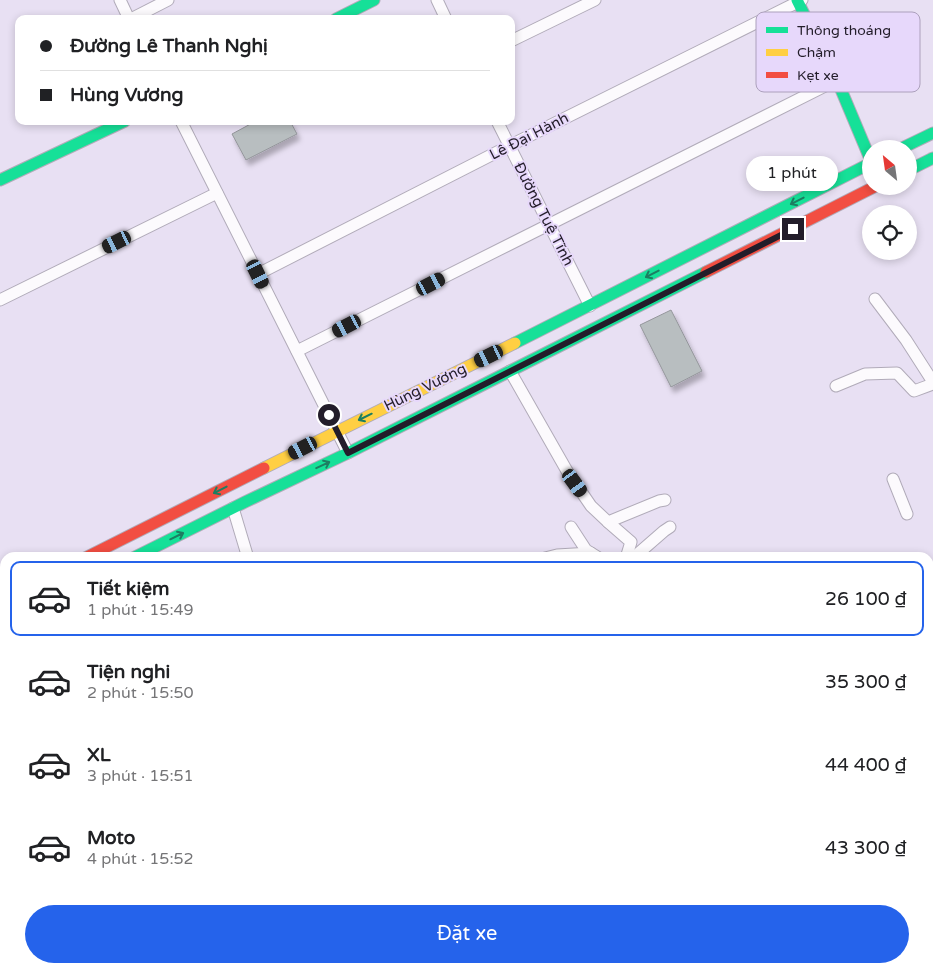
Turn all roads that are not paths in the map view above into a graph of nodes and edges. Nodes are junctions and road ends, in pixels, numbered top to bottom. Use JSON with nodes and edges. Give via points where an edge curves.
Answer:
{"nodes":[{"id":1,"x":120,"y":0,"type":"edge"},
{"id":2,"x":168,"y":0,"type":"edge"},
{"id":3,"x":374,"y":0,"type":"edge"},
{"id":4,"x":437,"y":0,"type":"edge"},
{"id":5,"x":595,"y":0,"type":"edge"},
{"id":6,"x":799,"y":1,"type":"edge"},
{"id":7,"x":777,"y":12,"type":"edge"},
{"id":8,"x":128,"y":15,"type":"edge"},
{"id":9,"x":138,"y":15,"type":"edge"},
{"id":10,"x":344,"y":15,"type":"edge"},
{"id":11,"x":444,"y":15,"type":"edge"},
{"id":12,"x":756,"y":22,"type":"edge"},
{"id":13,"x":515,"y":39,"type":"edge"},
{"id":14,"x":813,"y":92,"type":"edge"},
{"id":15,"x":842,"y":92,"type":"edge"},
{"id":16,"x":117,"y":125,"type":"edge"},
{"id":17,"x":183,"y":125,"type":"edge"},
{"id":18,"x":499,"y":125,"type":"edge"},
{"id":19,"x":933,"y":133,"type":"edge"},
{"id":20,"x":862,"y":140,"type":"edge"},
{"id":21,"x":918,"y":140,"type":"edge"},
{"id":22,"x":509,"y":146,"type":"junction"},
{"id":23,"x":933,"y":158,"type":"edge"},
{"id":24,"x":918,"y":166,"type":"edge"},
{"id":25,"x":862,"y":167,"type":"edge"},
{"id":26,"x":0,"y":180,"type":"edge"},
{"id":27,"x":217,"y":193,"type":"junction"},
{"id":28,"x":862,"y":193,"type":"edge"},
{"id":29,"x":549,"y":225,"type":"junction"},
{"id":30,"x":258,"y":274,"type":"junction"},
{"id":31,"x":875,"y":299,"type":"dead end"},
{"id":32,"x":0,"y":300,"type":"edge"},
{"id":33,"x":590,"y":306,"type":"junction"},
{"id":34,"x":297,"y":351,"type":"junction"},
{"id":35,"x":510,"y":371,"type":"junction"},
{"id":36,"x":933,"y":383,"type":"edge"},
{"id":37,"x":836,"y":386,"type":"dead end"},
{"id":38,"x":337,"y":431,"type":"junction"},
{"id":39,"x":348,"y":453,"type":"junction"},
{"id":40,"x":893,"y":479,"type":"dead end"},
{"id":41,"x":665,"y":500,"type":"dead end"},
{"id":42,"x":233,"y":508,"type":"junction"},
{"id":43,"x":907,"y":514,"type":"dead end"},
{"id":44,"x":608,"y":522,"type":"junction"},
{"id":45,"x":571,"y":527,"type":"dead end"},
{"id":46,"x":670,"y":527,"type":"dead end"},
{"id":47,"x":97,"y":552,"type":"edge"},
{"id":48,"x":145,"y":552,"type":"edge"},
{"id":49,"x":246,"y":552,"type":"edge"},
{"id":50,"x":591,"y":552,"type":"edge"},
{"id":51,"x":628,"y":552,"type":"edge"},
{"id":52,"x":640,"y":552,"type":"edge"}],
"edges":[{"from":1,"to":8,"type":"street"},
{"from":2,"to":9,"type":"street"},
{"from":3,"to":10,"type":"main road"},
{"from":4,"to":11,"type":"street"},
{"from":5,"to":13,"type":"street"},
{"from":6,"to":7,"type":"street","name":"Lê Đại Hành"},
{"from":12,"to":22,"type":"street","name":"Lê Đại Hành"},
{"from":14,"to":29,"type":"street"},
{"from":15,"to":20,"type":"main road"},
{"from":16,"to":26,"type":"main road"},
{"from":17,"to":27,"type":"street"},
{"from":18,"to":22,"type":"street","name":"Đường Tuệ Tĩnh"},
{"from":19,"to":21,"type":"main road"},
{"from":22,"to":29,"type":"street","name":"Đường Tuệ Tĩnh"},
{"from":22,"to":30,"type":"street","name":"Lê Đại Hành"},
{"from":23,"to":24,"type":"main road"},
{"from":25,"to":33,"type":"main road","name":"Hùng Vương","one_way":true},
{"from":27,"to":30,"type":"street"},
{"from":27,"to":32,"type":"street"},
{"from":28,"to":35,"type":"main road","name":"Hùng Vương"},
{"from":29,"to":33,"type":"street","name":"Đường Tuệ Tĩnh"},
{"from":29,"to":34,"type":"street"},
{"from":30,"to":34,"type":"street"},
{"from":31,"to":36,"type":"street"},
{"from":33,"to":38,"type":"main road","name":"Hùng Vương","one_way":true},
{"from":34,"to":38,"type":"street"},
{"from":35,"to":39,"type":"main road","name":"Hùng Vương"},
{"from":35,"to":44,"type":"street","via":[[566,471],[591,506]]},
{"from":36,"to":37,"type":"street","via":[[914,391],[898,373],[865,374]]},
{"from":38,"to":39,"type":"street"},
{"from":38,"to":47,"type":"main road","name":"Hùng Vương","one_way":true},
{"from":42,"to":39,"type":"main road","name":"Hùng Vương","one_way":true},
{"from":40,"to":43,"type":"street"},
{"from":41,"to":44,"type":"street"},
{"from":48,"to":42,"type":"main road","name":"Hùng Vương","one_way":true},
{"from":42,"to":49,"type":"street"},
{"from":44,"to":51,"type":"street","via":[[631,542]]},
{"from":45,"to":50,"type":"street"},
{"from":46,"to":52,"type":"street"}]}
